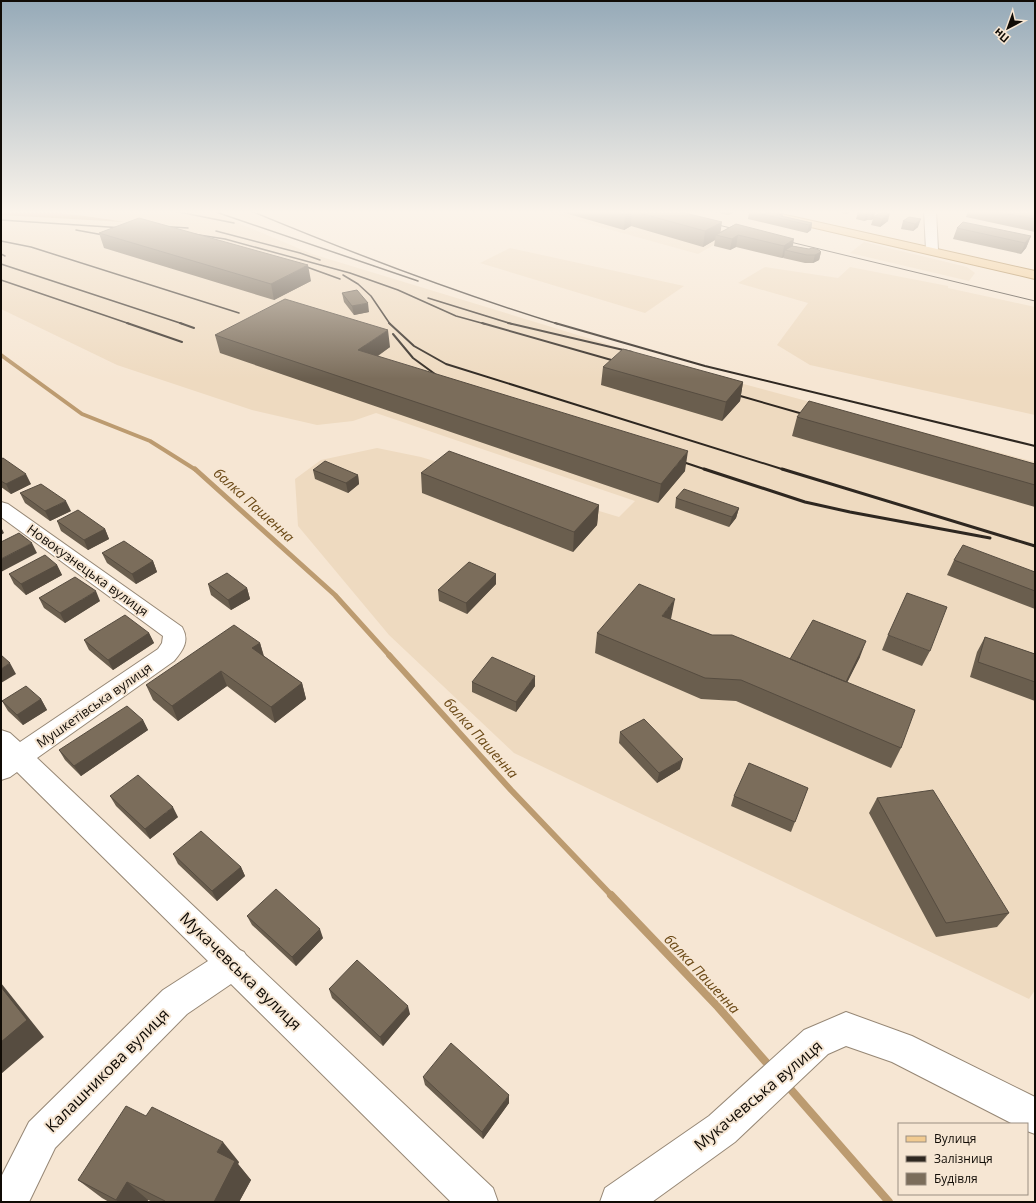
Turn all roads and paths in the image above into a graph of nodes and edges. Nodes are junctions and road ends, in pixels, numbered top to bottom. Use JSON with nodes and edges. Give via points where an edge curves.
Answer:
{"nodes":[{"id":1,"x":1003,"y":267,"type":"edge"},
{"id":2,"x":1035,"y":275,"type":"edge"},
{"id":3,"x":1,"y":508,"type":"edge"},
{"id":4,"x":174,"y":633,"type":"joint"},
{"id":5,"x":7,"y":755,"type":"edge"},
{"id":6,"x":232,"y":962,"type":"junction"},
{"id":7,"x":1035,"y":1116,"type":"edge"},
{"id":8,"x":9,"y":1202,"type":"edge"},
{"id":9,"x":479,"y":1202,"type":"edge"},
{"id":10,"x":619,"y":1202,"type":"edge"}],
"edges":[{"from":1,"to":2,"type":"main road"},
{"from":3,"to":4,"type":"street","name":"Новокузнецька вулиця"},
{"from":4,"to":5,"type":"street","name":"Мушкетівська вулиця","via":[[174,645],[166,655]]},
{"from":5,"to":6,"type":"street","name":"Мукачевська вулиця"},
{"from":6,"to":8,"type":"street","name":"Калашникова вулиця","via":[[175,1002],[42,1135]]},
{"from":6,"to":9,"type":"street","name":"Мукачевська вулиця"},
{"from":7,"to":10,"type":"street","name":"Мукачевська вулиця","via":[[900,1048],[846,1029],[816,1042],[722,1130]]}]}
